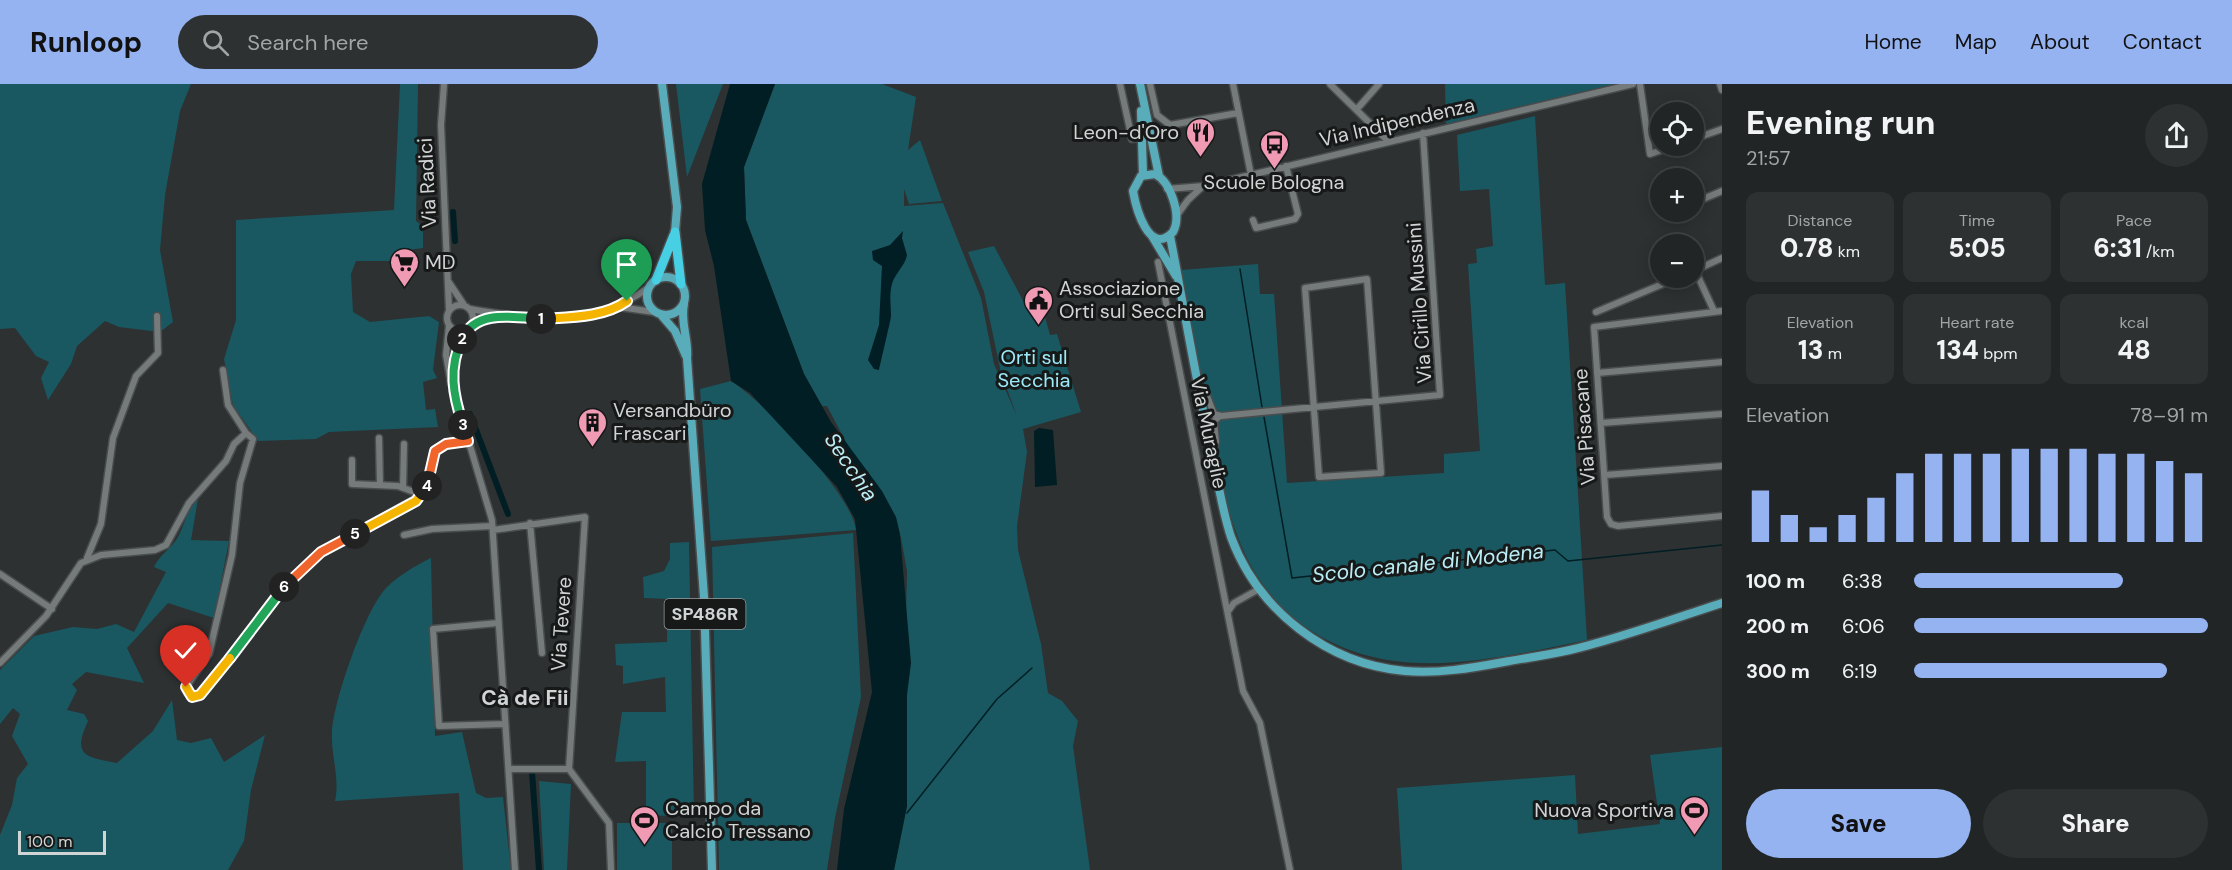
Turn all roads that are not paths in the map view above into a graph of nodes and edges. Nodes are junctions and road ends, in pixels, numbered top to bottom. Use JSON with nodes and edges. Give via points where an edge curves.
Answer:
{"nodes":[{"id":1,"x":444,"y":84,"type":"edge"},
{"id":2,"x":662,"y":84,"type":"edge"},
{"id":3,"x":1120,"y":84,"type":"edge"},
{"id":4,"x":1136,"y":84,"type":"edge"},
{"id":5,"x":1140,"y":84,"type":"edge"},
{"id":6,"x":1150,"y":84,"type":"edge"},
{"id":7,"x":1233,"y":84,"type":"edge"},
{"id":8,"x":1330,"y":84,"type":"edge"},
{"id":9,"x":1379,"y":84,"type":"edge"},
{"id":10,"x":1633,"y":84,"type":"edge"},
{"id":11,"x":1640,"y":84,"type":"edge"},
{"id":12,"x":1720,"y":84,"type":"edge"},
{"id":13,"x":1722,"y":90,"type":"edge"},
{"id":14,"x":1357,"y":109,"type":"junction"},
{"id":15,"x":1238,"y":113,"type":"junction"},
{"id":16,"x":1722,"y":129,"type":"edge"},
{"id":17,"x":1423,"y":133,"type":"junction"},
{"id":18,"x":1704,"y":135,"type":"edge"},
{"id":19,"x":1141,"y":138,"type":"junction"},
{"id":20,"x":1387,"y":141,"type":"junction"},
{"id":21,"x":1650,"y":154,"type":"edge"},
{"id":22,"x":1286,"y":166,"type":"junction"},
{"id":23,"x":1143,"y":174,"type":"junction"},
{"id":24,"x":1251,"y":175,"type":"junction"},
{"id":25,"x":1159,"y":176,"type":"junction"},
{"id":26,"x":1204,"y":186,"type":"junction"},
{"id":27,"x":1167,"y":189,"type":"junction"},
{"id":28,"x":1722,"y":192,"type":"edge"},
{"id":29,"x":1704,"y":199,"type":"edge"},
{"id":30,"x":1177,"y":215,"type":"junction"},
{"id":31,"x":1253,"y":220,"type":"dead end"},
{"id":32,"x":675,"y":232,"type":"junction"},
{"id":33,"x":1170,"y":236,"type":"junction"},
{"id":34,"x":1152,"y":237,"type":"junction"},
{"id":35,"x":1722,"y":258,"type":"edge"},
{"id":36,"x":1158,"y":262,"type":"dead end"},
{"id":37,"x":1704,"y":266,"type":"edge"},
{"id":38,"x":1176,"y":276,"type":"junction"},
{"id":39,"x":656,"y":280,"type":"junction"},
{"id":40,"x":448,"y":281,"type":"junction"},
{"id":41,"x":681,"y":284,"type":"junction"},
{"id":42,"x":648,"y":288,"type":"junction"},
{"id":43,"x":1653,"y":288,"type":"edge"},
{"id":44,"x":1703,"y":288,"type":"edge"},
{"id":45,"x":684,"y":304,"type":"junction"},
{"id":46,"x":468,"y":307,"type":"junction"},
{"id":47,"x":620,"y":307,"type":"junction"},
{"id":48,"x":449,"y":310,"type":"junction"},
{"id":49,"x":1714,"y":311,"type":"junction"},
{"id":50,"x":1722,"y":311,"type":"edge"},
{"id":51,"x":1596,"y":312,"type":"dead end"},
{"id":52,"x":658,"y":314,"type":"junction"},
{"id":53,"x":499,"y":315,"type":"junction"},
{"id":54,"x":157,"y":316,"type":"dead end"},
{"id":55,"x":449,"y":325,"type":"junction"},
{"id":56,"x":469,"y":327,"type":"junction"},
{"id":57,"x":687,"y":358,"type":"junction"},
{"id":58,"x":1722,"y":362,"type":"edge"},
{"id":59,"x":223,"y":370,"type":"dead end"},
{"id":60,"x":1597,"y":373,"type":"junction"},
{"id":61,"x":452,"y":385,"type":"junction"},
{"id":62,"x":1197,"y":385,"type":"junction"},
{"id":63,"x":1376,"y":402,"type":"junction"},
{"id":64,"x":1315,"y":408,"type":"junction"},
{"id":65,"x":1722,"y":414,"type":"edge"},
{"id":66,"x":1221,"y":416,"type":"junction"},
{"id":67,"x":1600,"y":423,"type":"junction"},
{"id":68,"x":246,"y":433,"type":"junction"},
{"id":69,"x":379,"y":438,"type":"dead end"},
{"id":70,"x":468,"y":441,"type":"junction"},
{"id":71,"x":404,"y":444,"type":"dead end"},
{"id":72,"x":1212,"y":454,"type":"junction"},
{"id":73,"x":352,"y":459,"type":"dead end"},
{"id":74,"x":1722,"y":466,"type":"edge"},
{"id":75,"x":1605,"y":475,"type":"junction"},
{"id":76,"x":380,"y":485,"type":"junction"},
{"id":77,"x":403,"y":488,"type":"junction"},
{"id":78,"x":422,"y":495,"type":"junction"},
{"id":79,"x":1722,"y":516,"type":"edge"},
{"id":80,"x":530,"y":523,"type":"junction"},
{"id":81,"x":493,"y":528,"type":"junction"},
{"id":82,"x":404,"y":535,"type":"dead end"},
{"id":83,"x":87,"y":558,"type":"junction"},
{"id":84,"x":0,"y":574,"type":"edge"},
{"id":85,"x":1259,"y":589,"type":"junction"},
{"id":86,"x":1722,"y":603,"type":"edge"},
{"id":87,"x":52,"y":609,"type":"junction"},
{"id":88,"x":1228,"y":610,"type":"junction"},
{"id":89,"x":498,"y":623,"type":"junction"},
{"id":90,"x":542,"y":653,"type":"dead end"},
{"id":91,"x":0,"y":663,"type":"edge"},
{"id":92,"x":505,"y":724,"type":"junction"},
{"id":93,"x":509,"y":769,"type":"junction"},
{"id":94,"x":569,"y":769,"type":"junction"},
{"id":95,"x":514,"y":870,"type":"edge"},
{"id":96,"x":611,"y":870,"type":"edge"},
{"id":97,"x":712,"y":870,"type":"edge"},
{"id":98,"x":1290,"y":870,"type":"edge"}],
"edges":[{"from":1,"to":40,"type":"street","name":"Via Radici","via":[[441,125]]},
{"from":2,"to":32,"type":"main road","number":"SP486R","via":[[677,207]]},
{"from":3,"to":19,"type":"street","via":[[1132,139]]},
{"from":4,"to":19,"type":"main road","via":[[1142,114]]},
{"from":5,"to":25,"type":"main road"},
{"from":6,"to":15,"type":"street","via":[[1157,115],[1170,125]]},
{"from":7,"to":15,"type":"street"},
{"from":8,"to":14,"type":"street"},
{"from":9,"to":14,"type":"street"},
{"from":10,"to":17,"type":"street","name":"Via Indipendenza"},
{"from":11,"to":21,"type":"street"},
{"from":12,"to":13,"type":"street"},
{"from":14,"to":20,"type":"street"},
{"from":15,"to":24,"type":"street"},
{"from":16,"to":18,"type":"street"},
{"from":17,"to":20,"type":"street","name":"Via Indipendenza"},
{"from":17,"to":63,"type":"street","name":"Via Cirillo Mussini","via":[[1442,390],[1437,396]]},
{"from":19,"to":23,"type":"main road"},
{"from":20,"to":22,"type":"street","name":"Via Indipendenza"},
{"from":22,"to":24,"type":"street","name":"Via Indipendenza"},
{"from":22,"to":31,"type":"street","via":[[1298,214],[1295,219],[1256,228]]},
{"from":23,"to":25,"type":"main road"},
{"from":23,"to":34,"type":"main road","via":[[1137,178],[1133,191],[1142,222]]},
{"from":24,"to":26,"type":"street","name":"Via Indipendenza"},
{"from":25,"to":27,"type":"main road"},
{"from":26,"to":27,"type":"street","name":"Via Indipendenza"},
{"from":26,"to":30,"type":"street"},
{"from":27,"to":30,"type":"main road"},
{"from":28,"to":29,"type":"street"},
{"from":30,"to":33,"type":"main road"},
{"from":32,"to":39,"type":"highway","number":"SP486R"},
{"from":32,"to":41,"type":"highway","number":"SP486R"},
{"from":33,"to":34,"type":"main road"},
{"from":33,"to":38,"type":"main road"},
{"from":34,"to":38,"type":"main road"},
{"from":35,"to":37,"type":"street"},
{"from":36,"to":88,"type":"street","name":"Via Muraglie"},
{"from":38,"to":62,"type":"main road"},
{"from":39,"to":41,"type":"main road","via":[[666,277]]},
{"from":39,"to":42,"type":"main road","number":"SP486R"},
{"from":40,"to":46,"type":"street"},
{"from":40,"to":48,"type":"street","name":"Via Radici"},
{"from":41,"to":45,"type":"main road","number":"SP486R"},
{"from":42,"to":47,"type":"street"},
{"from":42,"to":52,"type":"main road","number":"SP486R","via":[[647,302]]},
{"from":43,"to":51,"type":"street"},
{"from":44,"to":49,"type":"street"},
{"from":45,"to":52,"type":"main road","via":[[675,314]]},
{"from":45,"to":57,"type":"main road","number":"SP486R"},
{"from":46,"to":48,"type":"street","via":[[457,305]]},
{"from":46,"to":53,"type":"street"},
{"from":46,"to":56,"type":"street","via":[[473,315]]},
{"from":47,"to":52,"type":"street"},
{"from":47,"to":53,"type":"street","via":[[582,317]]},
{"from":48,"to":55,"type":"street"},
{"from":49,"to":50,"type":"street"},
{"from":49,"to":60,"type":"street","name":"Via Pisacane","via":[[1594,327]]},
{"from":52,"to":57,"type":"main road","number":"SP486R","via":[[675,331]]},
{"from":53,"to":56,"type":"street"},
{"from":54,"to":83,"type":"street","via":[[158,353],[136,375],[113,438],[101,524]]},
{"from":55,"to":56,"type":"street","via":[[455,330]]},
{"from":55,"to":61,"type":"street","via":[[446,355]]},
{"from":56,"to":61,"type":"street","via":[[454,357]]},
{"from":57,"to":97,"type":"main road","number":"SP486R","via":[[704,597]]},
{"from":58,"to":60,"type":"street"},
{"from":59,"to":68,"type":"street","via":[[228,405]]},
{"from":60,"to":67,"type":"street","name":"Via Pisacane"},
{"from":61,"to":70,"type":"street"},
{"from":62,"to":66,"type":"street","via":[[1207,396],[1214,414]]},
{"from":62,"to":72,"type":"main road"},
{"from":63,"to":64,"type":"street","name":"Via Cirillo Mussini"},
{"from":63,"to":64,"type":"street","via":[[1381,473],[1319,477]]},
{"from":63,"to":64,"type":"street","via":[[1367,279],[1305,288]]},
{"from":64,"to":66,"type":"street","name":"Via Cirillo Mussini"},
{"from":65,"to":67,"type":"street"},
{"from":66,"to":72,"type":"street","via":[[1214,421],[1216,442]]},
{"from":67,"to":75,"type":"street","name":"Via Pisacane"},
{"from":68,"to":78,"type":"street","via":[[253,439],[253,446],[240,483],[228,578],[209,654],[186,687],[192,697],[200,695],[308,563]]},
{"from":68,"to":83,"type":"street","via":[[189,503],[166,545],[155,550]]},
{"from":69,"to":76,"type":"street"},
{"from":70,"to":78,"type":"street","via":[[446,444],[435,451],[427,489]]},
{"from":70,"to":81,"type":"street"},
{"from":71,"to":77,"type":"street"},
{"from":72,"to":85,"type":"main road","via":[[1230,534]]},
{"from":73,"to":76,"type":"street","via":[[352,484]]},
{"from":74,"to":75,"type":"street"},
{"from":75,"to":79,"type":"street","name":"Via Pisacane","via":[[1607,517],[1611,524]]},
{"from":76,"to":77,"type":"street"},
{"from":77,"to":78,"type":"street"},
{"from":80,"to":81,"type":"street"},
{"from":80,"to":90,"type":"street"},
{"from":80,"to":94,"type":"street","name":"Via Tevere","via":[[585,517]]},
{"from":81,"to":82,"type":"street","via":[[432,529]]},
{"from":81,"to":89,"type":"street"},
{"from":83,"to":87,"type":"street","via":[[77,567]]},
{"from":84,"to":87,"type":"street"},
{"from":85,"to":86,"type":"main road","via":[[1287,619],[1318,642],[1366,664],[1404,671],[1479,667],[1571,650]]},
{"from":85,"to":88,"type":"street"},
{"from":87,"to":91,"type":"street"},
{"from":88,"to":98,"type":"street","name":"Via Muraglie","via":[[1243,691],[1260,723]]},
{"from":89,"to":92,"type":"street"},
{"from":89,"to":92,"type":"street","via":[[433,629],[437,704],[439,726]]},
{"from":92,"to":93,"type":"street"},
{"from":93,"to":94,"type":"street"},
{"from":93,"to":95,"type":"street"},
{"from":94,"to":96,"type":"street","via":[[609,823]]}]}
